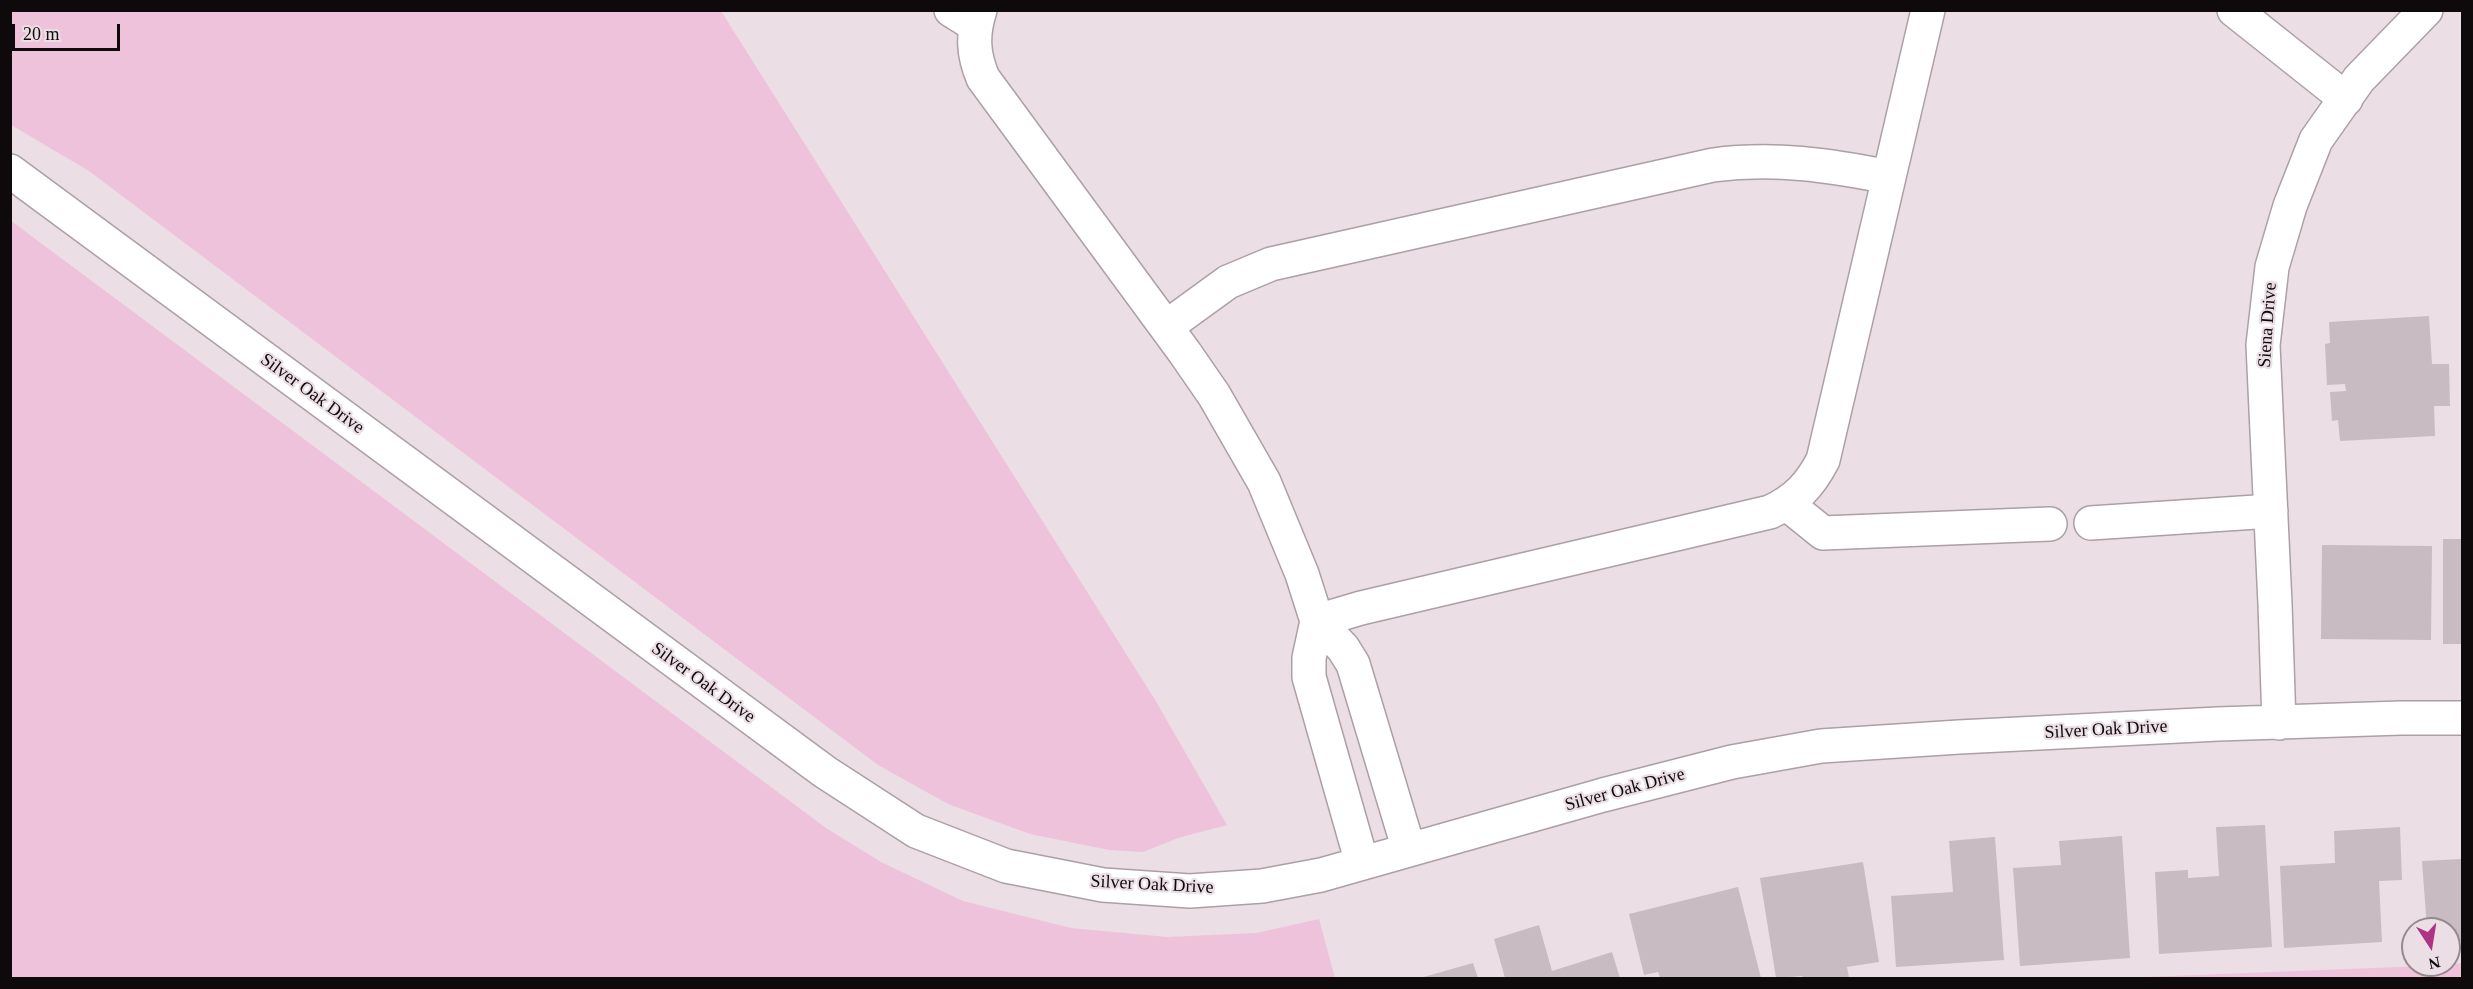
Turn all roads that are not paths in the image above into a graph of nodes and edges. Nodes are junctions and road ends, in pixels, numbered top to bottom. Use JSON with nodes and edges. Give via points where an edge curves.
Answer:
{"nodes":[{"id":1,"x":1928,"y":10,"type":"edge"},
{"id":2,"x":2234,"y":10,"type":"edge"},
{"id":3,"x":2426,"y":10,"type":"edge"},
{"id":4,"x":968,"y":16,"type":"edge"},
{"id":5,"x":2346,"y":99,"type":"junction"},
{"id":6,"x":10,"y":171,"type":"edge"},
{"id":7,"x":1889,"y":177,"type":"junction"},
{"id":8,"x":1166,"y":327,"type":"junction"},
{"id":9,"x":1787,"y":504,"type":"junction"},
{"id":10,"x":2271,"y":511,"type":"junction"},
{"id":11,"x":2091,"y":522,"type":"dead end"},
{"id":12,"x":2050,"y":524,"type":"dead end"},
{"id":13,"x":1317,"y":621,"type":"junction"},
{"id":14,"x":2463,"y":718,"type":"edge"},
{"id":15,"x":2278,"y":723,"type":"junction"},
{"id":16,"x":1409,"y":850,"type":"junction"},
{"id":17,"x":1362,"y":863,"type":"junction"}],
"edges":[{"from":1,"to":7,"type":"street"},
{"from":2,"to":5,"type":"street"},
{"from":3,"to":5,"type":"street","name":"Siena Drive","via":[[2359,79]]},
{"from":4,"to":8,"type":"street","via":[[983,78]]},
{"from":5,"to":10,"type":"street","name":"Siena Drive","via":[[2316,140],[2272,267],[2263,345]]},
{"from":6,"to":17,"type":"street","name":"Silver Oak Drive","via":[[825,772],[916,831],[1006,866],[1103,885],[1190,891],[1263,886]]},
{"from":7,"to":8,"type":"street","via":[[1813,163],[1769,160],[1713,165],[1271,264],[1228,282]]},
{"from":7,"to":9,"type":"street","via":[[1823,460],[1808,485]]},
{"from":8,"to":13,"type":"street","via":[[1214,395],[1264,482]]},
{"from":9,"to":12,"type":"street","via":[[1823,532]]},
{"from":9,"to":13,"type":"street","via":[[1770,512]]},
{"from":10,"to":11,"type":"street"},
{"from":10,"to":15,"type":"street","name":"Siena Drive"},
{"from":13,"to":16,"type":"street","via":[[1331,633],[1353,664]]},
{"from":13,"to":17,"type":"street","via":[[1309,677]]},
{"from":14,"to":15,"type":"street","name":"Silver Oak Drive"},
{"from":15,"to":16,"type":"street","name":"Silver Oak Drive","via":[[1821,746],[1732,762]]},
{"from":16,"to":17,"type":"street","name":"Silver Oak Drive"}]}
